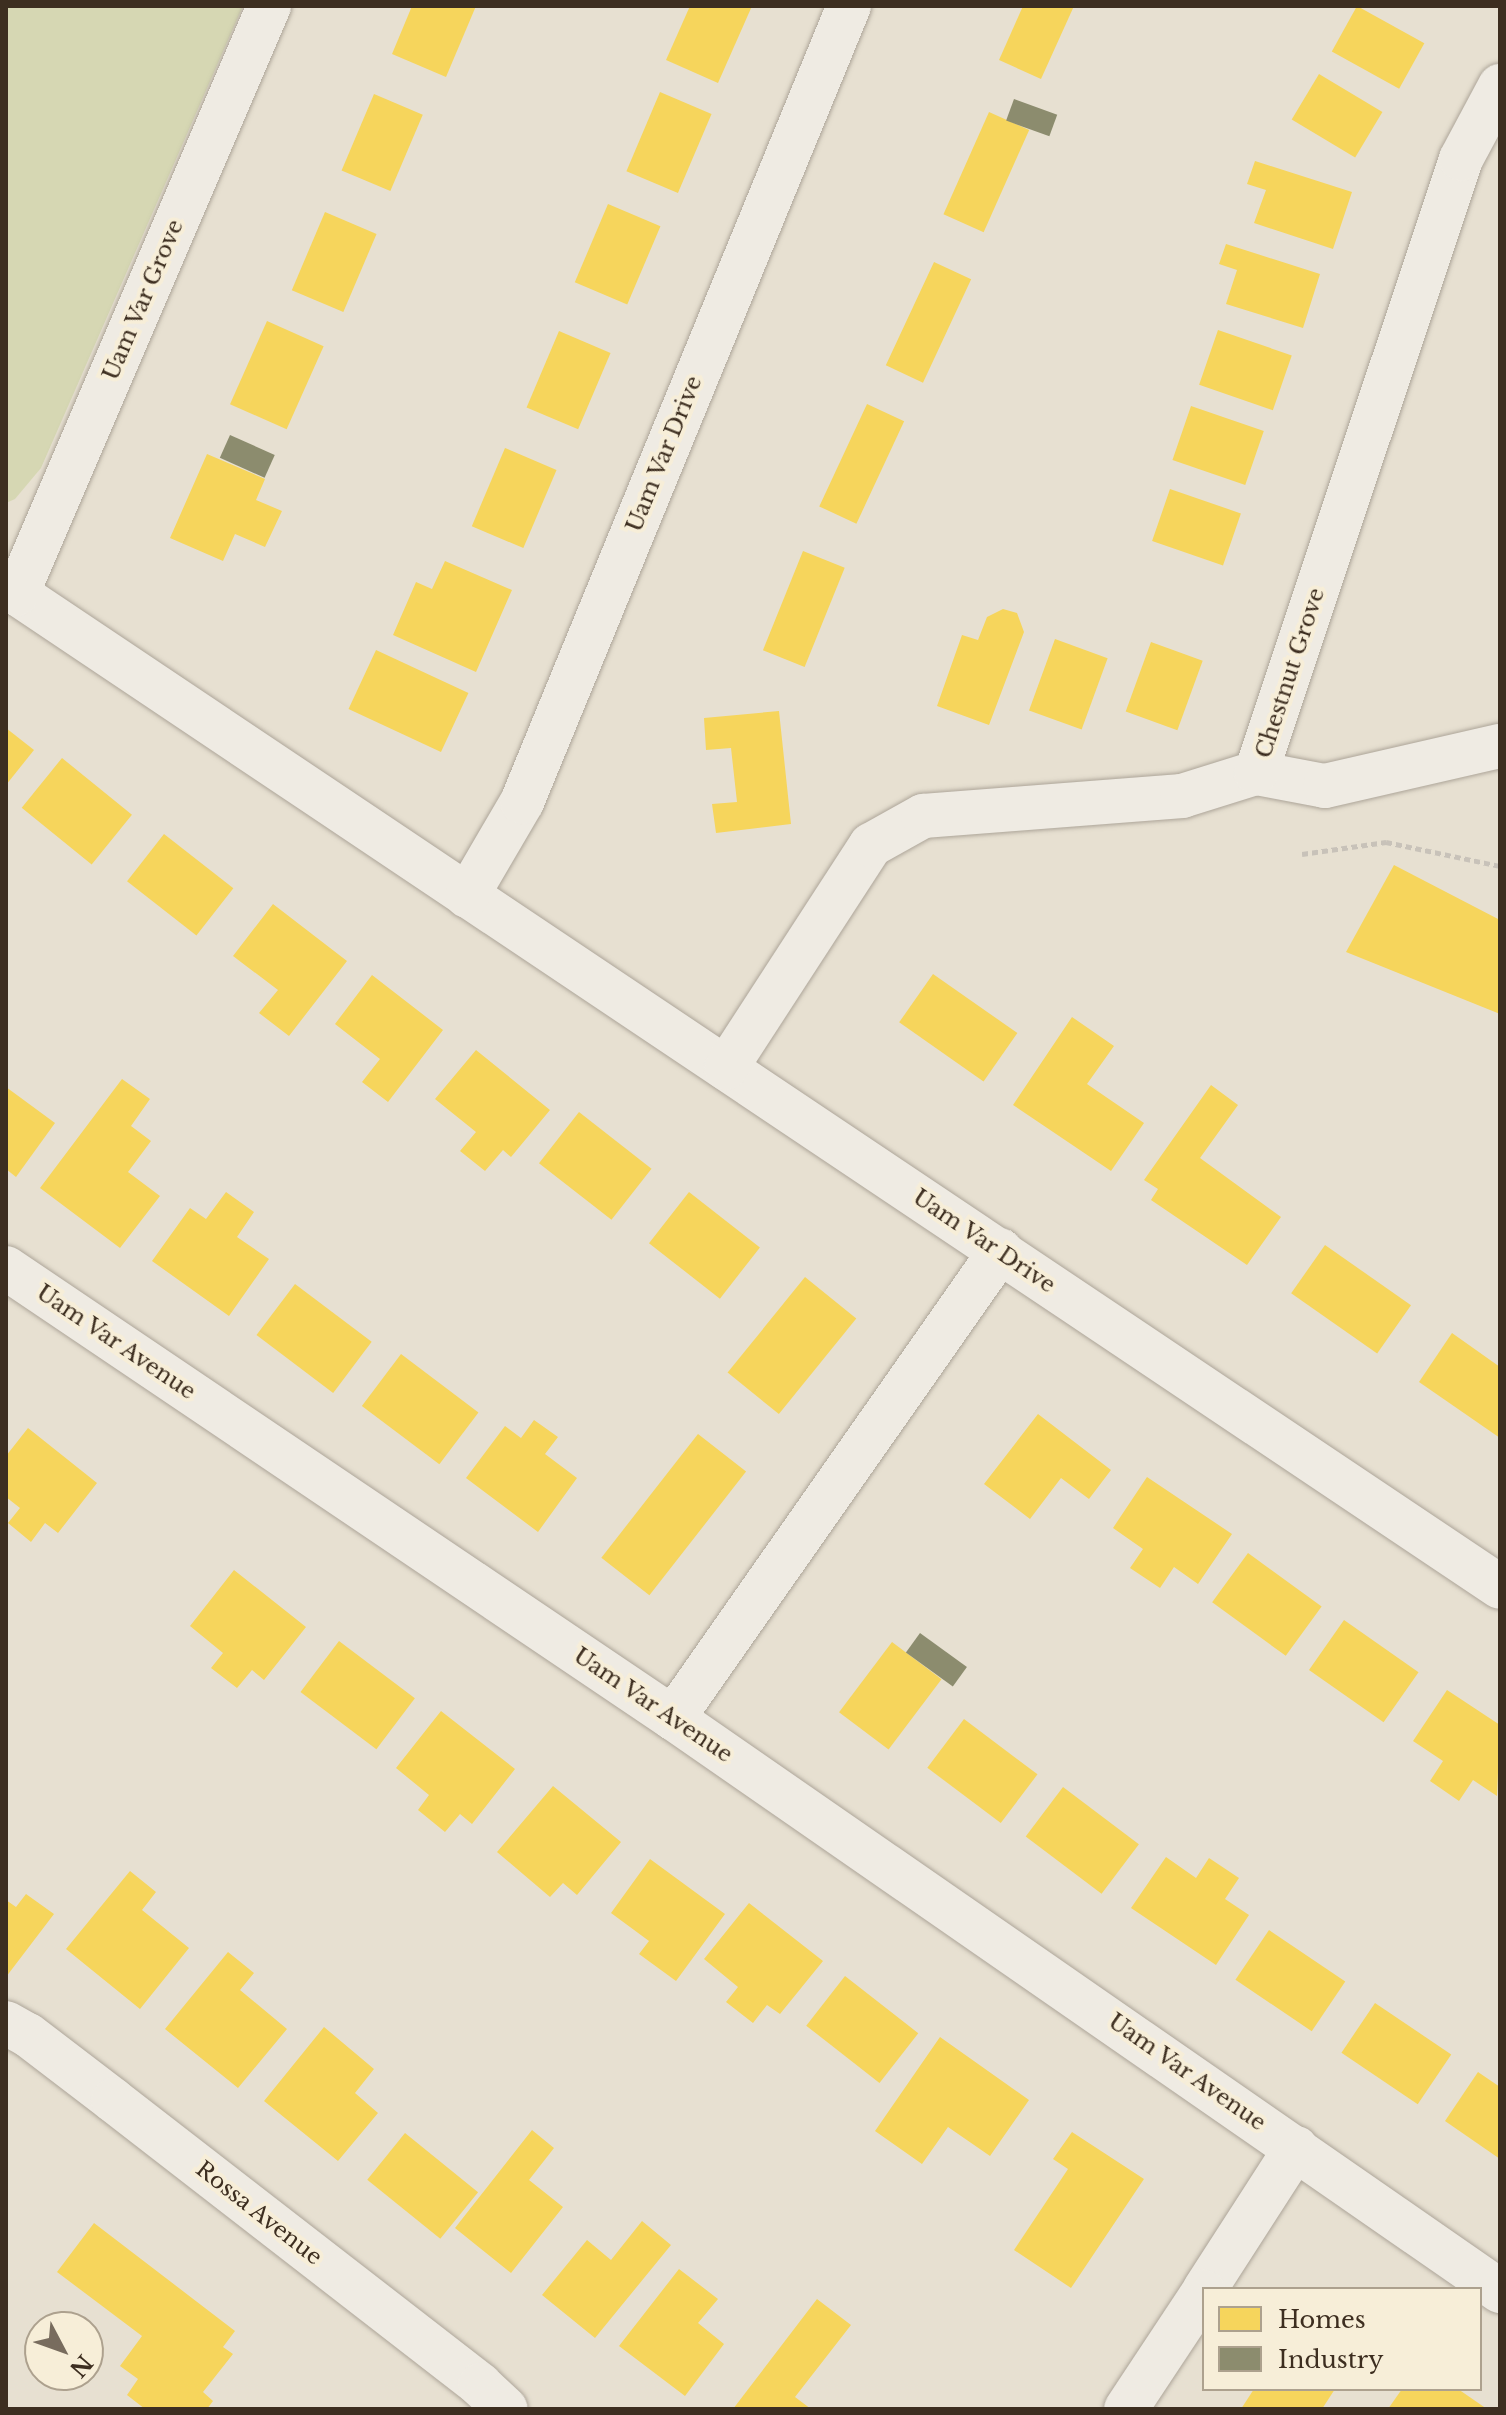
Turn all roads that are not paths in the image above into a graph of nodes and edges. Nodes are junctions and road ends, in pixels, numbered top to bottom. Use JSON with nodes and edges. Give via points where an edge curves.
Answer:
{"nodes":[{"id":1,"x":269,"y":6,"type":"edge"},
{"id":2,"x":849,"y":6,"type":"edge"},
{"id":3,"x":1500,"y":86,"type":"edge"},
{"id":4,"x":12,"y":590,"type":"edge"},
{"id":5,"x":1500,"y":746,"type":"edge"},
{"id":6,"x":1256,"y":773,"type":"junction"},
{"id":7,"x":467,"y":896,"type":"junction"},
{"id":8,"x":726,"y":1068,"type":"junction"},
{"id":9,"x":1001,"y":1250,"type":"junction"},
{"id":10,"x":6,"y":1268,"type":"edge"},
{"id":11,"x":1500,"y":1587,"type":"edge"},
{"id":12,"x":673,"y":1718,"type":"junction"},
{"id":13,"x":6,"y":2023,"type":"edge"},
{"id":14,"x":1296,"y":2148,"type":"junction"},
{"id":15,"x":1206,"y":2287,"type":"edge"},
{"id":16,"x":1500,"y":2291,"type":"edge"},
{"id":17,"x":1202,"y":2293,"type":"edge"},
{"id":18,"x":506,"y":2409,"type":"edge"},
{"id":19,"x":1126,"y":2409,"type":"edge"}],
"edges":[{"from":1,"to":4,"type":"street","name":"Uam Var Grove"},
{"from":2,"to":7,"type":"street","name":"Uam Var Drive","via":[[522,802]]},
{"from":3,"to":6,"type":"street","name":"Chestnut Grove","via":[[1461,159]]},
{"from":4,"to":7,"type":"street","name":"Uam Var Drive"},
{"from":5,"to":6,"type":"street","via":[[1325,786]]},
{"from":6,"to":8,"type":"street","name":"Chestnut Grove","via":[[1182,796],[923,816],[871,845]]},
{"from":7,"to":8,"type":"street","name":"Uam Var Drive"},
{"from":8,"to":9,"type":"street","name":"Uam Var Drive"},
{"from":9,"to":11,"type":"street","name":"Uam Var Drive"},
{"from":9,"to":12,"type":"street"},
{"from":10,"to":12,"type":"street","name":"Uam Var Avenue"},
{"from":12,"to":14,"type":"street","name":"Uam Var Avenue"},
{"from":13,"to":18,"type":"street","name":"Rossa Avenue","via":[[113,2100]]},
{"from":14,"to":15,"type":"street"},
{"from":14,"to":16,"type":"street","name":"Uam Var Avenue"},
{"from":17,"to":19,"type":"street"}]}
